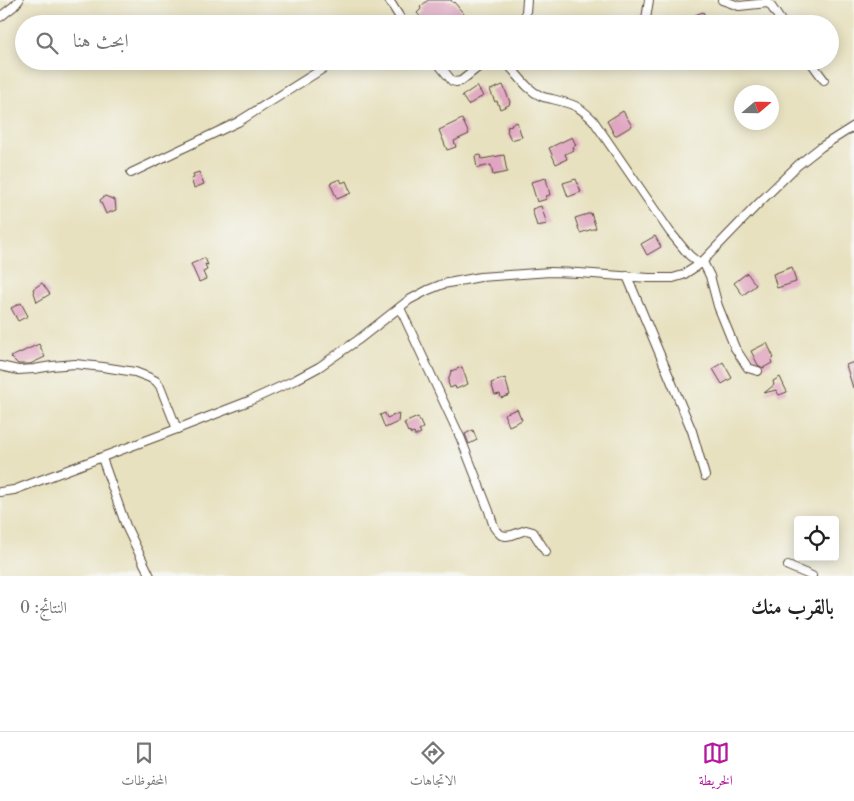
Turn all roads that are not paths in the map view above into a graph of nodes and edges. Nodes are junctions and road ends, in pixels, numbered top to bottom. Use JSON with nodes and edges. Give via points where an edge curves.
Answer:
{"nodes":[{"id":1,"x":19,"y":0,"type":"edge"},
{"id":2,"x":388,"y":0,"type":"edge"},
{"id":3,"x":527,"y":0,"type":"edge"},
{"id":4,"x":649,"y":0,"type":"edge"},
{"id":5,"x":722,"y":0,"type":"edge"},
{"id":6,"x":768,"y":1,"type":"edge"},
{"id":7,"x":398,"y":15,"type":"edge"},
{"id":8,"x":526,"y":15,"type":"edge"},
{"id":9,"x":647,"y":15,"type":"edge"},
{"id":10,"x":777,"y":15,"type":"edge"},
{"id":11,"x":0,"y":17,"type":"edge"},
{"id":12,"x":321,"y":70,"type":"edge"},
{"id":13,"x":443,"y":70,"type":"edge"},
{"id":14,"x":475,"y":70,"type":"edge"},
{"id":15,"x":512,"y":70,"type":"edge"},
{"id":16,"x":817,"y":70,"type":"edge"},
{"id":17,"x":824,"y":80,"type":"dead end"},
{"id":18,"x":854,"y":126,"type":"edge"},
{"id":19,"x":131,"y":173,"type":"dead end"},
{"id":20,"x":701,"y":263,"type":"junction"},
{"id":21,"x":627,"y":276,"type":"junction"},
{"id":22,"x":400,"y":308,"type":"junction"},
{"id":23,"x":0,"y":366,"type":"edge"},
{"id":24,"x":758,"y":371,"type":"dead end"},
{"id":25,"x":177,"y":430,"type":"junction"},
{"id":26,"x":102,"y":458,"type":"junction"},
{"id":27,"x":705,"y":476,"type":"dead end"},
{"id":28,"x":0,"y":492,"type":"edge"},
{"id":29,"x":546,"y":552,"type":"dead end"},
{"id":30,"x":788,"y":566,"type":"dead end"},
{"id":31,"x":150,"y":576,"type":"edge"},
{"id":32,"x":812,"y":576,"type":"edge"}],
"edges":[{"from":1,"to":11,"type":"street"},
{"from":2,"to":7,"type":"street"},
{"from":3,"to":8,"type":"street"},
{"from":4,"to":9,"type":"street"},
{"from":5,"to":6,"type":"street","via":[[738,6]]},
{"from":6,"to":10,"type":"street"},
{"from":12,"to":19,"type":"street","via":[[238,122]]},
{"from":13,"to":14,"type":"street","via":[[456,82]]},
{"from":15,"to":20,"type":"street","via":[[526,86],[542,97],[583,109],[670,232],[689,255]]},
{"from":16,"to":17,"type":"street"},
{"from":18,"to":20,"type":"street","via":[[798,165]]},
{"from":20,"to":21,"type":"street","via":[[673,278]]},
{"from":20,"to":24,"type":"street","via":[[710,276],[735,348],[748,368]]},
{"from":21,"to":22,"type":"street","via":[[550,272],[480,277],[443,284]]},
{"from":21,"to":27,"type":"street","via":[[692,431]]},
{"from":22,"to":25,"type":"street","via":[[352,345],[295,380]]},
{"from":22,"to":29,"type":"street","via":[[461,439],[494,527],[506,536],[526,530],[533,532]]},
{"from":23,"to":25,"type":"street","via":[[18,370],[75,364],[135,372],[160,386]]},
{"from":25,"to":26,"type":"street"},
{"from":26,"to":28,"type":"street","via":[[14,490]]},
{"from":26,"to":31,"type":"street","via":[[126,526]]},
{"from":30,"to":32,"type":"street"}]}
